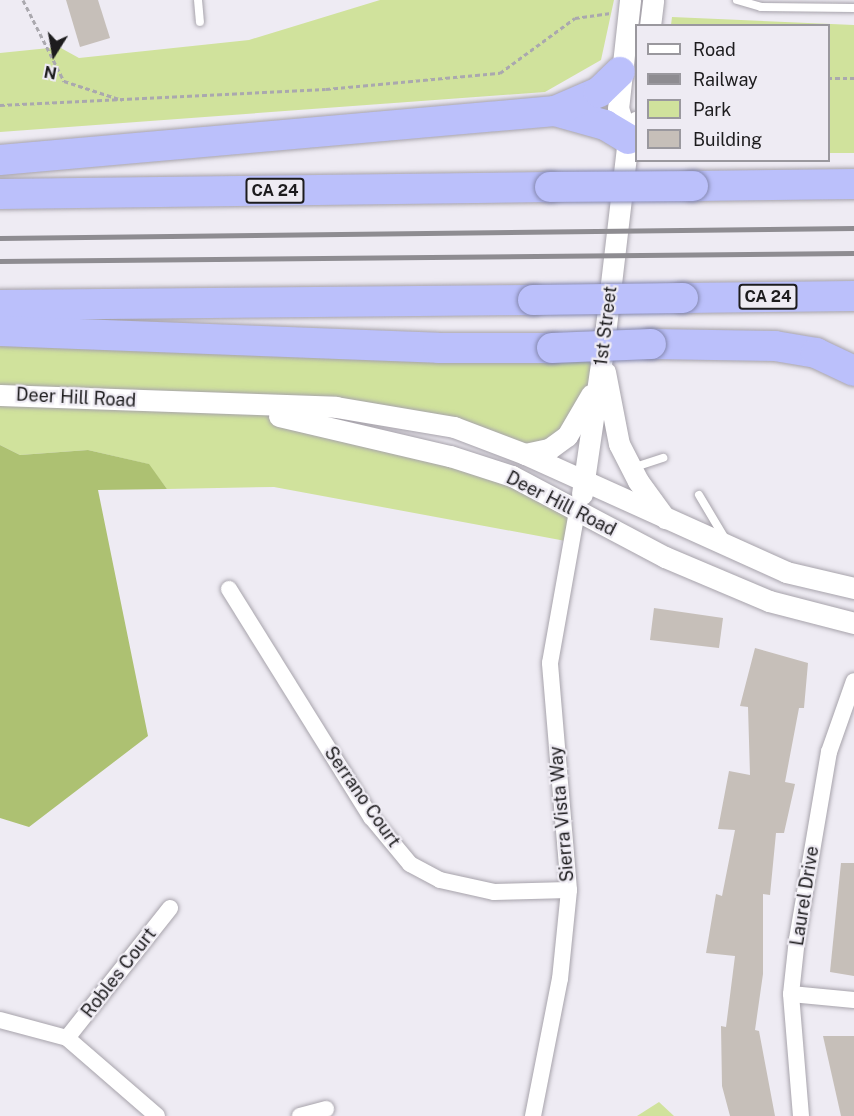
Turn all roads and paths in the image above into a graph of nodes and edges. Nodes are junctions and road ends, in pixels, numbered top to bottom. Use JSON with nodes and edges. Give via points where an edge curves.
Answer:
{"nodes":[{"id":1,"x":23,"y":0,"type":"edge"},
{"id":2,"x":198,"y":0,"type":"edge"},
{"id":3,"x":653,"y":0,"type":"edge"},
{"id":4,"x":737,"y":0,"type":"edge"},
{"id":5,"x":630,"y":5,"type":"edge"},
{"id":6,"x":854,"y":8,"type":"edge"},
{"id":7,"x":200,"y":22,"type":"dead end"},
{"id":8,"x":650,"y":24,"type":"edge"},
{"id":9,"x":620,"y":72,"type":"junction"},
{"id":10,"x":830,"y":78,"type":"edge"},
{"id":11,"x":854,"y":78,"type":"edge"},
{"id":12,"x":126,"y":101,"type":"junction"},
{"id":13,"x":0,"y":105,"type":"edge"},
{"id":14,"x":555,"y":111,"type":"junction"},
{"id":15,"x":632,"y":130,"type":"edge"},
{"id":16,"x":0,"y":160,"type":"edge"},
{"id":17,"x":854,"y":184,"type":"edge"},
{"id":18,"x":0,"y":194,"type":"edge"},
{"id":19,"x":854,"y":296,"type":"edge"},
{"id":20,"x":0,"y":305,"type":"edge"},
{"id":21,"x":0,"y":330,"type":"edge"},
{"id":22,"x":601,"y":367,"type":"junction"},
{"id":23,"x":854,"y":371,"type":"edge"},
{"id":24,"x":0,"y":395,"type":"edge"},
{"id":25,"x":224,"y":405,"type":"junction"},
{"id":26,"x":525,"y":454,"type":"junction"},
{"id":27,"x":663,"y":458,"type":"dead end"},
{"id":28,"x":632,"y":468,"type":"junction"},
{"id":29,"x":584,"y":483,"type":"junction"},
{"id":30,"x":699,"y":495,"type":"dead end"},
{"id":31,"x":577,"y":512,"type":"junction"},
{"id":32,"x":669,"y":523,"type":"junction"},
{"id":33,"x":736,"y":551,"type":"junction"},
{"id":34,"x":854,"y":588,"type":"edge"},
{"id":35,"x":229,"y":589,"type":"dead end"},
{"id":36,"x":854,"y":623,"type":"edge"},
{"id":37,"x":854,"y":681,"type":"edge"},
{"id":38,"x":569,"y":890,"type":"junction"},
{"id":39,"x":170,"y":908,"type":"dead end"},
{"id":40,"x":790,"y":994,"type":"junction"},
{"id":41,"x":854,"y":1000,"type":"edge"},
{"id":42,"x":0,"y":1020,"type":"edge"},
{"id":43,"x":67,"y":1038,"type":"junction"},
{"id":44,"x":326,"y":1109,"type":"dead end"},
{"id":45,"x":157,"y":1116,"type":"edge"},
{"id":46,"x":300,"y":1116,"type":"edge"},
{"id":47,"x":533,"y":1116,"type":"edge"},
{"id":48,"x":801,"y":1116,"type":"edge"}],
"edges":[{"from":1,"to":12,"type":"path","via":[[64,81]]},
{"from":2,"to":7,"type":"lane"},
{"from":3,"to":8,"type":"street"},
{"from":4,"to":6,"type":"lane","via":[[761,7]]},
{"from":5,"to":9,"type":"street","name":"1st Street"},
{"from":5,"to":12,"type":"path","via":[[574,18],[500,73]]},
{"from":9,"to":14,"type":"highway","via":[[599,92]]},
{"from":9,"to":15,"type":"street","name":"1st Street","via":[[618,109]]},
{"from":10,"to":11,"type":"path"},
{"from":12,"to":13,"type":"path"},
{"from":14,"to":15,"type":"highway"},
{"from":14,"to":16,"type":"highway"},
{"from":15,"to":22,"type":"street","name":"1st Street"},
{"from":17,"to":18,"type":"highway","number":"CA 24","bridge":true},
{"from":19,"to":20,"type":"highway","number":"CA 24","bridge":true},
{"from":21,"to":23,"type":"highway","bridge":true,"via":[[428,348],[651,344],[785,348],[816,353]]},
{"from":22,"to":26,"type":"street","via":[[585,412],[567,436],[549,449]]},
{"from":22,"to":28,"type":"street","via":[[619,444]]},
{"from":22,"to":29,"type":"street","name":"1st Street"},
{"from":24,"to":25,"type":"street","name":"Deer Hill Road"},
{"from":25,"to":26,"type":"street","name":"Deer Hill Road","via":[[336,407],[454,427]]},
{"from":25,"to":31,"type":"street","name":"Deer Hill Road","via":[[333,426],[450,456],[512,476]]},
{"from":26,"to":29,"type":"street","name":"Deer Hill Road"},
{"from":27,"to":28,"type":"lane"},
{"from":28,"to":32,"type":"street"},
{"from":29,"to":31,"type":"street","name":"1st Street"},
{"from":29,"to":32,"type":"street","name":"Deer Hill Road"},
{"from":30,"to":33,"type":"lane","via":[[711,520]]},
{"from":31,"to":36,"type":"street","name":"Deer Hill Road","via":[[665,557],[769,601]]},
{"from":31,"to":38,"type":"street","name":"Sierra Vista Way","via":[[550,663]]},
{"from":32,"to":33,"type":"street","name":"Deer Hill Road"},
{"from":33,"to":34,"type":"street","name":"Deer Hill Road","via":[[786,572]]},
{"from":35,"to":38,"type":"street","name":"Serrano Court","via":[[371,817],[410,864],[440,880],[494,892]]},
{"from":37,"to":40,"type":"street","name":"Laurel Drive","via":[[829,752]]},
{"from":38,"to":47,"type":"street","name":"Sierra Vista Way","via":[[560,979]]},
{"from":39,"to":43,"type":"street","name":"Robles Court"},
{"from":40,"to":41,"type":"street"},
{"from":40,"to":48,"type":"street","name":"Laurel Drive"},
{"from":42,"to":43,"type":"street"},
{"from":43,"to":45,"type":"street"},
{"from":44,"to":46,"type":"street"}]}
